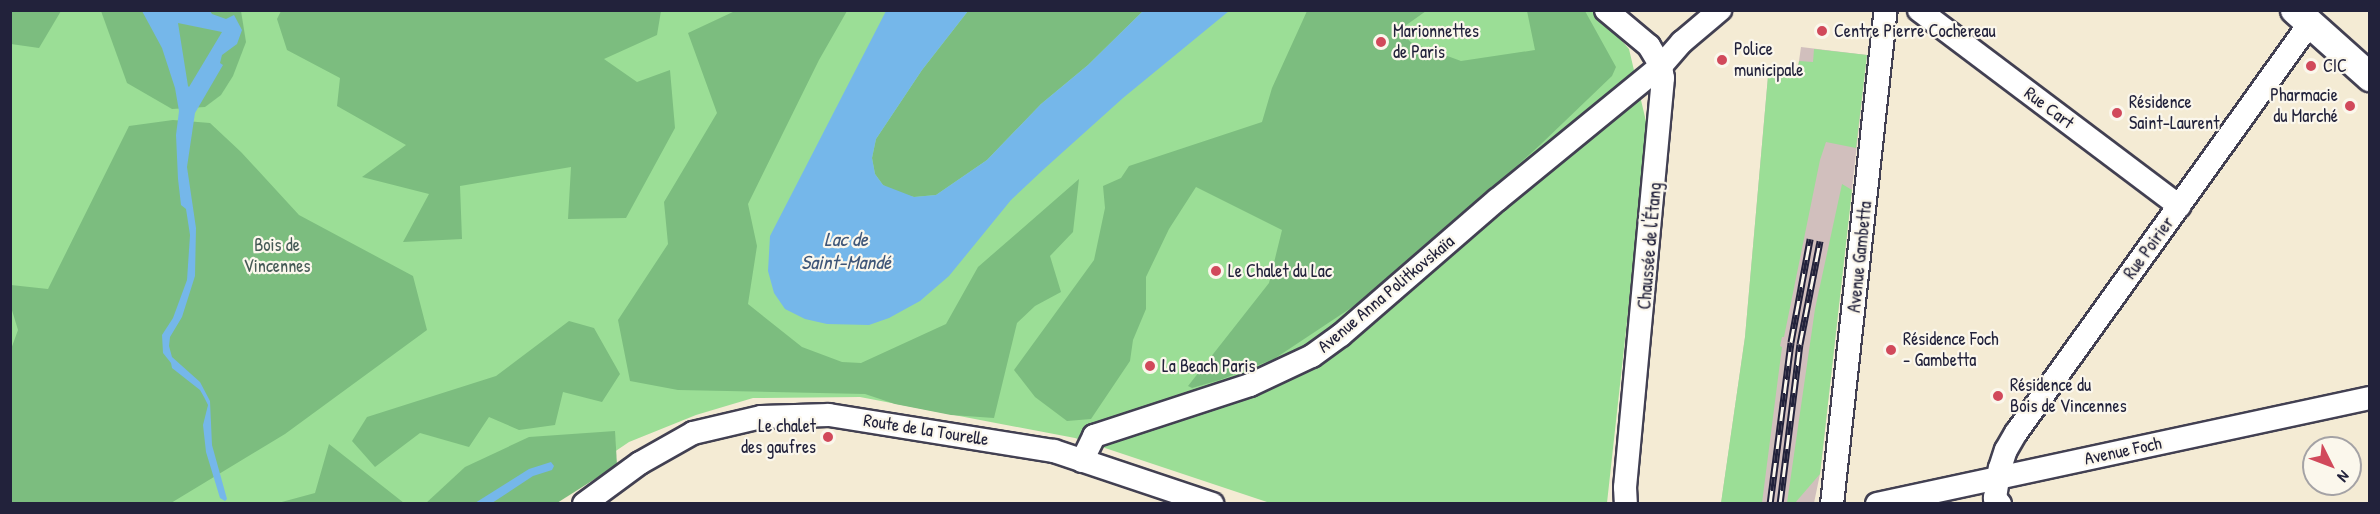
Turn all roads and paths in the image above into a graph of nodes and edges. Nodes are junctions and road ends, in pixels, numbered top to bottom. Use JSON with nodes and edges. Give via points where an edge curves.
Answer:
{"nodes":[{"id":1,"x":1606,"y":10,"type":"edge"},
{"id":2,"x":1720,"y":10,"type":"edge"},
{"id":3,"x":1886,"y":10,"type":"edge"},
{"id":4,"x":1919,"y":10,"type":"edge"},
{"id":5,"x":2302,"y":17,"type":"edge"},
{"id":6,"x":1660,"y":66,"type":"junction"},
{"id":7,"x":2370,"y":77,"type":"edge"},
{"id":8,"x":2179,"y":206,"type":"junction"},
{"id":9,"x":2370,"y":398,"type":"edge"},
{"id":10,"x":1082,"y":461,"type":"junction"},
{"id":11,"x":1998,"y":478,"type":"junction"},
{"id":12,"x":584,"y":504,"type":"edge"},
{"id":13,"x":1212,"y":504,"type":"edge"},
{"id":14,"x":1626,"y":504,"type":"edge"},
{"id":15,"x":1832,"y":504,"type":"edge"},
{"id":16,"x":1877,"y":504,"type":"edge"},
{"id":17,"x":2000,"y":504,"type":"edge"}],
"edges":[{"from":1,"to":6,"type":"street","name":"Chaussée de l'Étang","via":[[1648,46]]},
{"from":2,"to":6,"type":"street","name":"Avenue Anna Politkovskaïa"},
{"from":3,"to":15,"type":"street","name":"Avenue Gambetta"},
{"from":4,"to":8,"type":"street","name":"Rue Cart"},
{"from":5,"to":7,"type":"main road"},
{"from":5,"to":8,"type":"street","name":"Rue Poirier"},
{"from":6,"to":10,"type":"street","name":"Avenue Anna Politkovskaïa","via":[[1312,356],[1250,385],[1094,436]]},
{"from":6,"to":14,"type":"street","name":"Chaussée de l'Étang","via":[[1664,94]]},
{"from":8,"to":11,"type":"street","name":"Rue Poirier","via":[[2016,433]]},
{"from":9,"to":11,"type":"street","name":"Avenue Foch"},
{"from":10,"to":12,"type":"street","name":"Route de la Tourelle","via":[[1048,450],[829,415],[761,417],[693,433],[640,463]]},
{"from":10,"to":13,"type":"street","name":"Route de la Tourelle"},
{"from":11,"to":16,"type":"street","name":"Avenue Foch"},
{"from":11,"to":17,"type":"street","via":[[1995,498]]}]}
